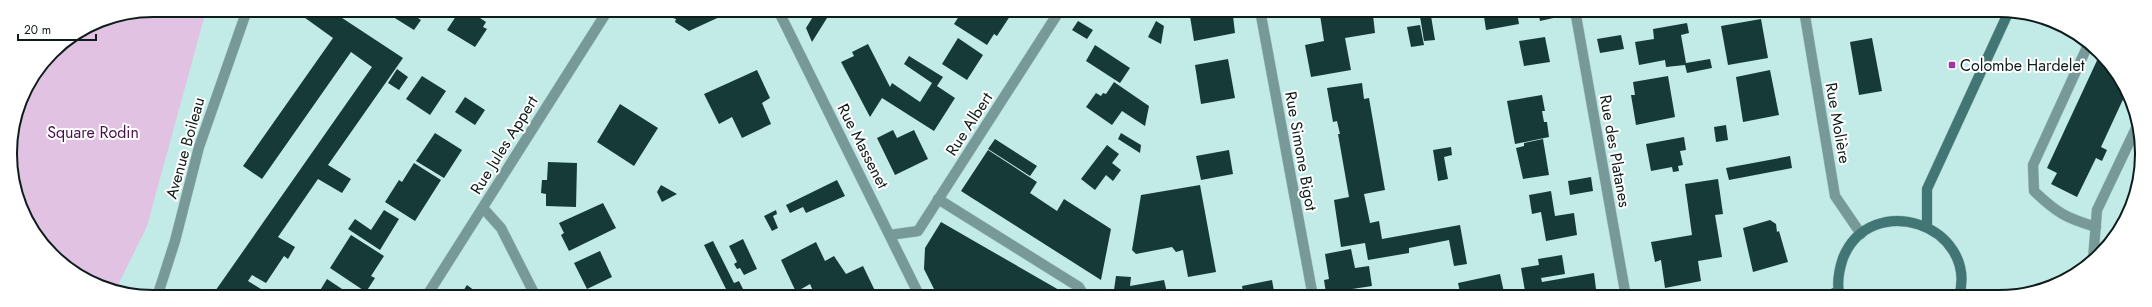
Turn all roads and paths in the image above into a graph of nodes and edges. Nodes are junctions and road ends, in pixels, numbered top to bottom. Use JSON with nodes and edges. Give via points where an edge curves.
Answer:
{"nodes":[{"id":1,"x":240,"y":17,"type":"edge"},
{"id":2,"x":604,"y":17,"type":"edge"},
{"id":3,"x":781,"y":17,"type":"edge"},
{"id":4,"x":1055,"y":17,"type":"edge"},
{"id":5,"x":1261,"y":17,"type":"edge"},
{"id":6,"x":1576,"y":17,"type":"edge"},
{"id":7,"x":1805,"y":17,"type":"edge"},
{"id":8,"x":2006,"y":17,"type":"edge"},
{"id":9,"x":2086,"y":49,"type":"edge"},
{"id":10,"x":2133,"y":133,"type":"edge"},
{"id":11,"x":938,"y":199,"type":"junction"},
{"id":12,"x":483,"y":208,"type":"junction"},
{"id":13,"x":1927,"y":227,"type":"junction"},
{"id":14,"x":2096,"y":227,"type":"junction"},
{"id":15,"x":1861,"y":234,"type":"junction"},
{"id":16,"x":890,"y":235,"type":"junction"},
{"id":17,"x":2094,"y":251,"type":"edge"},
{"id":18,"x":159,"y":290,"type":"edge"},
{"id":19,"x":430,"y":290,"type":"edge"},
{"id":20,"x":532,"y":290,"type":"edge"},
{"id":21,"x":917,"y":290,"type":"edge"},
{"id":22,"x":1081,"y":290,"type":"edge"},
{"id":23,"x":1312,"y":290,"type":"edge"},
{"id":24,"x":1625,"y":290,"type":"edge"},
{"id":25,"x":1839,"y":290,"type":"edge"},
{"id":26,"x":1961,"y":290,"type":"edge"}],
"edges":[{"from":1,"to":18,"type":"street","name":"Avenue Boileau","via":[[199,147],[175,241]]},
{"from":2,"to":12,"type":"street","name":"Rue Jules Appert"},
{"from":3,"to":16,"type":"street","name":"Rue Massenet"},
{"from":4,"to":11,"type":"street","name":"Rue Albert"},
{"from":5,"to":23,"type":"street","name":"Rue Simone Bigot"},
{"from":6,"to":24,"type":"street","name":"Rue des Platanes"},
{"from":7,"to":15,"type":"street","name":"Rue Molière","via":[[1835,196]]},
{"from":8,"to":13,"type":"main road","via":[[1927,189]]},
{"from":9,"to":14,"type":"street","via":[[2033,165],[2034,191],[2054,210],[2070,219]]},
{"from":10,"to":14,"type":"street","via":[[2097,210]]},
{"from":11,"to":16,"type":"street","name":"Rue Albert","via":[[918,231]]},
{"from":11,"to":22,"type":"street"},
{"from":12,"to":19,"type":"street","name":"Rue Jules Appert"},
{"from":12,"to":20,"type":"street","via":[[501,228]]},
{"from":13,"to":15,"type":"main road","via":[[1910,221],[1893,221],[1876,225]]},
{"from":13,"to":26,"type":"main road","via":[[1942,238],[1954,252],[1960,270]]},
{"from":14,"to":17,"type":"street"},
{"from":15,"to":25,"type":"main road","via":[[1847,250],[1839,270]]},
{"from":16,"to":21,"type":"street","name":"Rue Massenet"}]}
